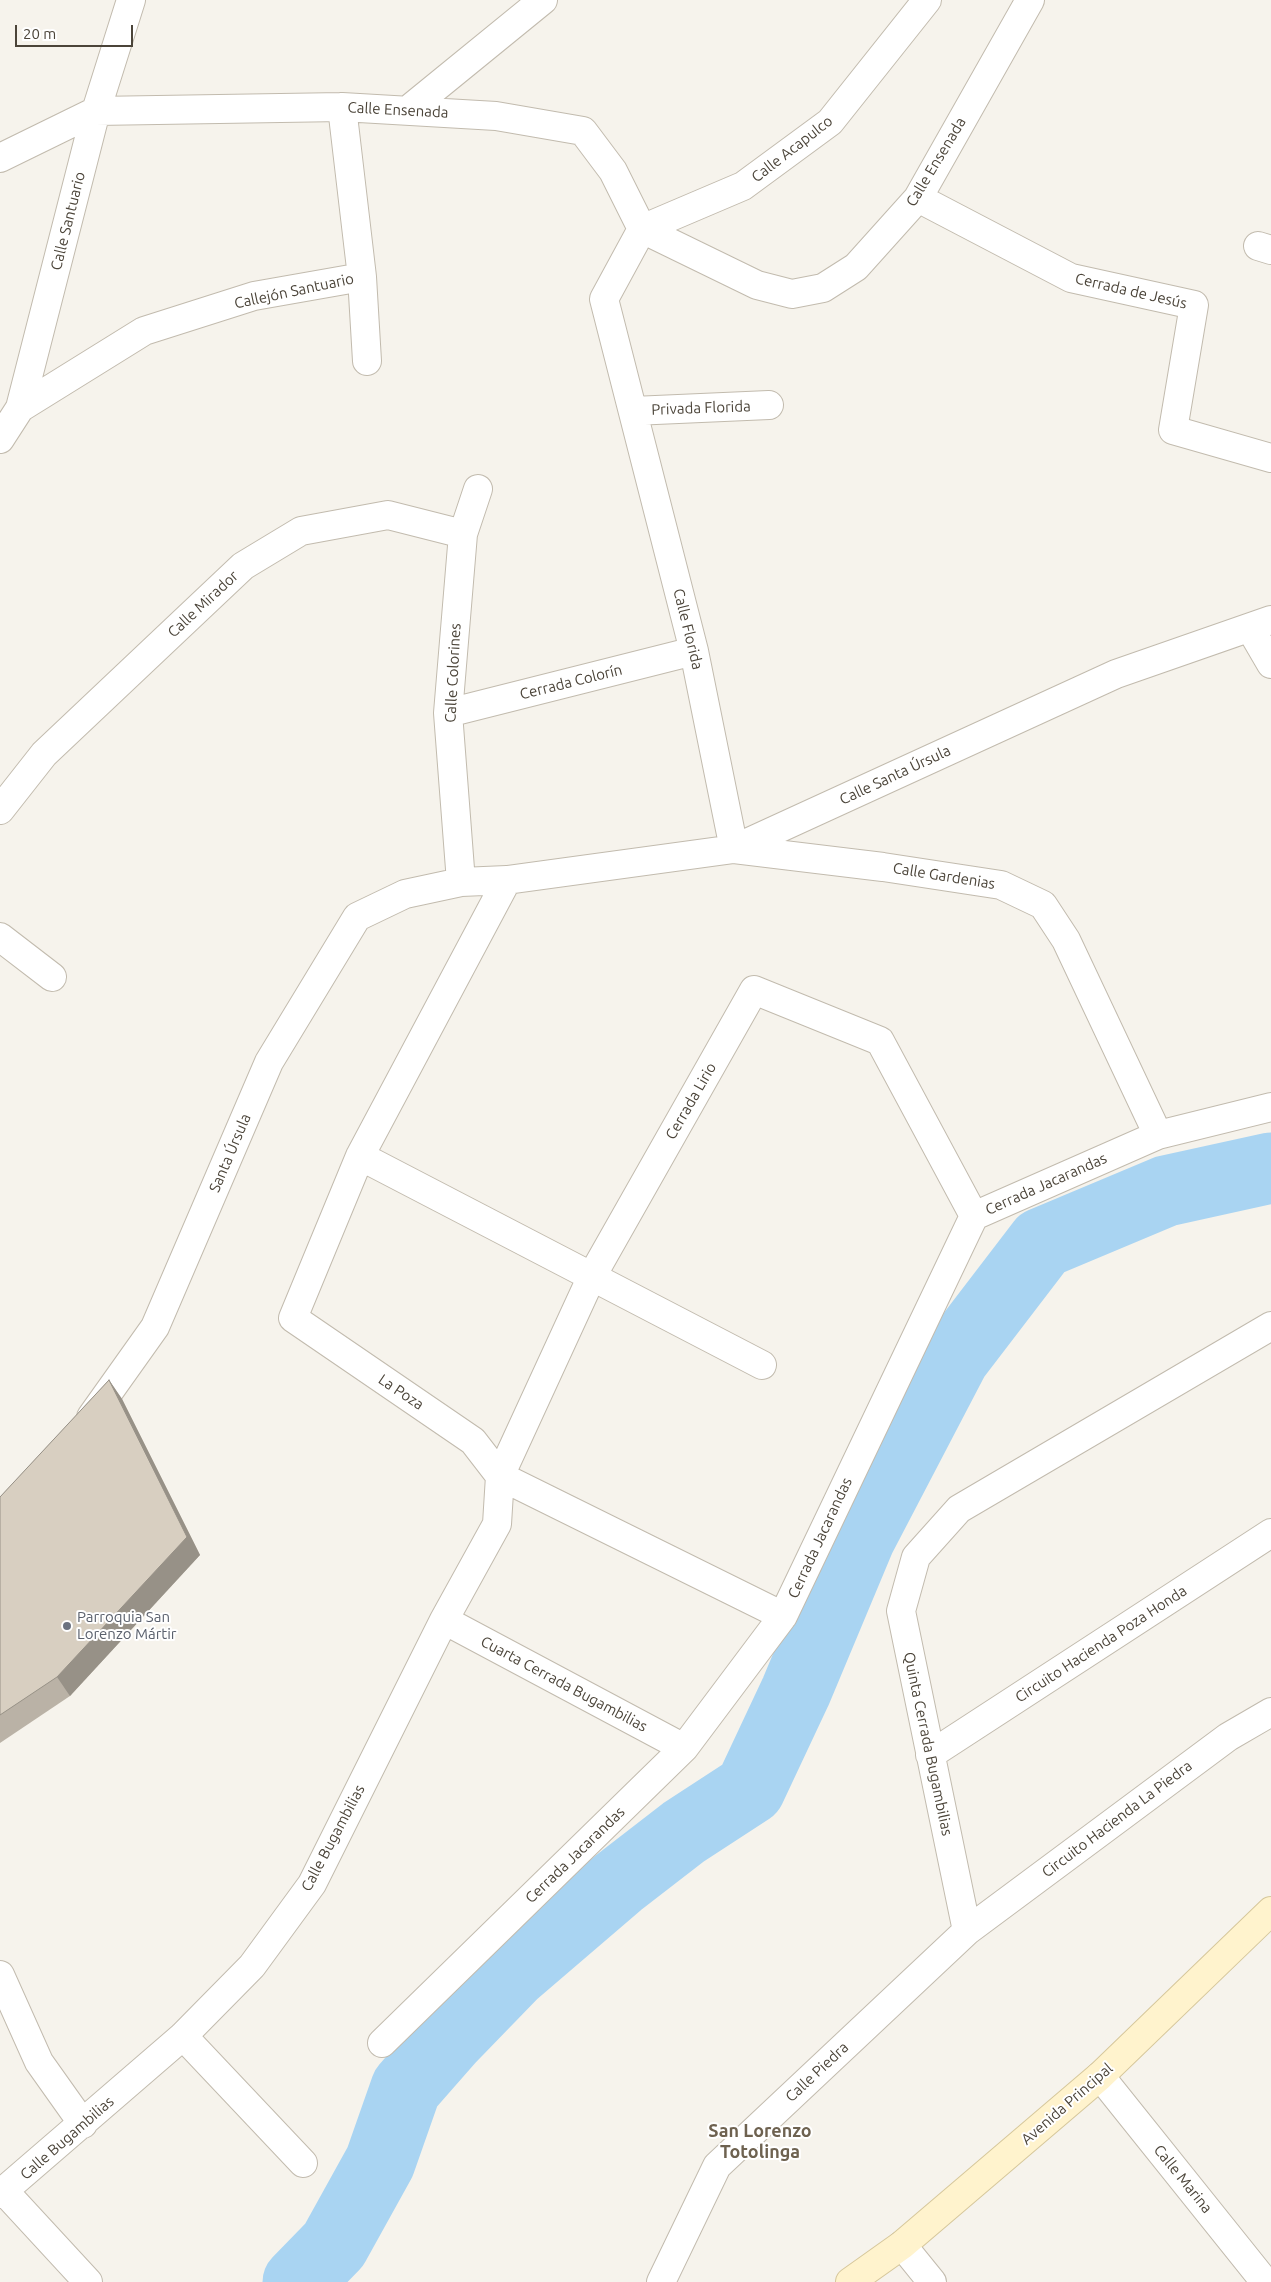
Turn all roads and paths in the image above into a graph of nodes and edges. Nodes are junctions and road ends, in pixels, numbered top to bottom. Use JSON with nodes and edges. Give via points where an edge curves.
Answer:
{"nodes":[{"id":1,"x":131,"y":0,"type":"edge"},
{"id":2,"x":543,"y":0,"type":"edge"},
{"id":3,"x":927,"y":0,"type":"edge"},
{"id":4,"x":1030,"y":0,"type":"edge"},
{"id":5,"x":342,"y":107,"type":"junction"},
{"id":6,"x":408,"y":110,"type":"junction"},
{"id":7,"x":96,"y":111,"type":"junction"},
{"id":8,"x":0,"y":158,"type":"edge"},
{"id":9,"x":918,"y":198,"type":"junction"},
{"id":10,"x":642,"y":229,"type":"junction"},
{"id":11,"x":362,"y":277,"type":"junction"},
{"id":12,"x":367,"y":361,"type":"dead end"},
{"id":13,"x":769,"y":405,"type":"dead end"},
{"id":14,"x":20,"y":408,"type":"junction"},
{"id":15,"x":633,"y":411,"type":"junction"},
{"id":16,"x":0,"y":439,"type":"edge"},
{"id":17,"x":1271,"y":458,"type":"edge"},
{"id":18,"x":478,"y":489,"type":"dead end"},
{"id":19,"x":463,"y":534,"type":"junction"},
{"id":20,"x":459,"y":603,"type":"dead end"},
{"id":21,"x":1260,"y":624,"type":"edge"},
{"id":22,"x":694,"y":651,"type":"junction"},
{"id":23,"x":1271,"y":664,"type":"edge"},
{"id":24,"x":448,"y":713,"type":"junction"},
{"id":25,"x":0,"y":810,"type":"edge"},
{"id":26,"x":734,"y":849,"type":"junction"},
{"id":27,"x":507,"y":880,"type":"junction"},
{"id":28,"x":461,"y":882,"type":"junction"},
{"id":29,"x":0,"y":937,"type":"edge"},
{"id":30,"x":52,"y":977,"type":"dead end"},
{"id":31,"x":1271,"y":1107,"type":"edge"},
{"id":32,"x":1158,"y":1135,"type":"junction"},
{"id":33,"x":360,"y":1156,"type":"junction"},
{"id":34,"x":974,"y":1216,"type":"junction"},
{"id":35,"x":592,"y":1276,"type":"junction"},
{"id":36,"x":1271,"y":1326,"type":"edge"},
{"id":37,"x":762,"y":1365,"type":"dead end"},
{"id":38,"x":75,"y":1434,"type":"edge"},
{"id":39,"x":500,"y":1476,"type":"junction"},
{"id":40,"x":1271,"y":1533,"type":"edge"},
{"id":41,"x":783,"y":1616,"type":"junction"},
{"id":42,"x":444,"y":1620,"type":"junction"},
{"id":43,"x":1271,"y":1712,"type":"edge"},
{"id":44,"x":684,"y":1748,"type":"junction"},
{"id":45,"x":930,"y":1755,"type":"junction"},
{"id":46,"x":1271,"y":1911,"type":"edge"},
{"id":47,"x":967,"y":1931,"type":"junction"},
{"id":48,"x":0,"y":1975,"type":"edge"},
{"id":49,"x":183,"y":2036,"type":"junction"},
{"id":50,"x":382,"y":2044,"type":"dead end"},
{"id":51,"x":1100,"y":2076,"type":"junction"},
{"id":52,"x":83,"y":2124,"type":"junction"},
{"id":53,"x":303,"y":2163,"type":"dead end"},
{"id":54,"x":2,"y":2192,"type":"edge"},
{"id":55,"x":902,"y":2246,"type":"junction"},
{"id":56,"x":88,"y":2282,"type":"edge"},
{"id":57,"x":661,"y":2282,"type":"edge"},
{"id":58,"x":850,"y":2282,"type":"edge"},
{"id":59,"x":932,"y":2282,"type":"edge"},
{"id":60,"x":1266,"y":2282,"type":"edge"}],
"edges":[{"from":1,"to":7,"type":"street","name":"Calle Santuario"},
{"from":2,"to":6,"type":"street"},
{"from":3,"to":10,"type":"street","name":"Calle Acapulco","via":[[830,122],[743,186]]},
{"from":4,"to":9,"type":"street","name":"Calle Ensenada"},
{"from":5,"to":6,"type":"street","name":"Calle Ensenada"},
{"from":5,"to":7,"type":"street","name":"Calle Ensenada"},
{"from":5,"to":11,"type":"street","name":"Callejón Santuario"},
{"from":6,"to":10,"type":"street","name":"Calle Ensenada","via":[[496,116],[584,132],[613,171]]},
{"from":7,"to":8,"type":"street"},
{"from":7,"to":14,"type":"street","name":"Calle Santuario"},
{"from":9,"to":10,"type":"street","name":"Calle Ensenada","via":[[856,267],[823,288],[792,294],[757,285]]},
{"from":9,"to":17,"type":"street","name":"Cerrada de Jesús","via":[[1071,278],[1194,305],[1173,430]]},
{"from":10,"to":15,"type":"street","via":[[604,299]]},
{"from":11,"to":12,"type":"street"},
{"from":11,"to":14,"type":"street","name":"Callejón Santuario","via":[[254,296],[144,331]]},
{"from":13,"to":15,"type":"street","name":"Privada Florida"},
{"from":14,"to":16,"type":"street","name":"Calle Santuario"},
{"from":15,"to":22,"type":"street","name":"Calle Florida"},
{"from":18,"to":19,"type":"street"},
{"from":19,"to":20,"type":"street","name":"Calle Colorines"},
{"from":19,"to":24,"type":"street","name":"Calle Colorines"},
{"from":19,"to":25,"type":"street","name":"Calle Mirador","via":[[388,515],[301,531],[243,566],[44,754]]},
{"from":21,"to":23,"type":"street"},
{"from":21,"to":26,"type":"street","name":"Calle Santa Úrsula","via":[[1116,674]]},
{"from":22,"to":24,"type":"street","name":"Cerrada Colorín"},
{"from":22,"to":26,"type":"street","name":"Calle Florida"},
{"from":24,"to":28,"type":"street","name":"Calle Colorines"},
{"from":26,"to":27,"type":"street","name":"Calle Santa Úrsula"},
{"from":26,"to":32,"type":"street","name":"Calle Gardenias","via":[[1001,885],[1043,905],[1066,940]]},
{"from":27,"to":28,"type":"street","name":"Santa Úrsula"},
{"from":27,"to":33,"type":"street"},
{"from":28,"to":38,"type":"street","name":"Santa Úrsula","via":[[405,894],[357,917],[269,1062],[155,1327],[95,1413]]},
{"from":29,"to":30,"type":"street"},
{"from":31,"to":32,"type":"street","name":"Cerrada Jacarandas"},
{"from":32,"to":34,"type":"street","name":"Cerrada Jacarandas"},
{"from":33,"to":35,"type":"street"},
{"from":33,"to":39,"type":"street","name":"La Poza","via":[[293,1318],[473,1442]]},
{"from":34,"to":35,"type":"street","name":"Cerrada Lirio","via":[[880,1041],[754,990]]},
{"from":34,"to":41,"type":"street","name":"Cerrada Jacarandas"},
{"from":35,"to":37,"type":"street"},
{"from":35,"to":39,"type":"street","name":"Cerrada Lirio"},
{"from":36,"to":45,"type":"street","name":"Quinta Cerrada Bugambilias","via":[[959,1509],[916,1557],[901,1610]]},
{"from":39,"to":41,"type":"street"},
{"from":39,"to":42,"type":"street","name":"Calle Bugambilias","via":[[497,1524]]},
{"from":40,"to":45,"type":"street","name":"Circuito Hacienda Poza Honda"},
{"from":41,"to":44,"type":"street","name":"Cerrada Jacarandas"},
{"from":42,"to":44,"type":"street","name":"Cuarta Cerrada Bugambilias"},
{"from":42,"to":49,"type":"street","name":"Calle Bugambilias","via":[[312,1884],[252,1966]]},
{"from":43,"to":47,"type":"street","name":"Circuito Hacienda La Piedra","via":[[1228,1736]]},
{"from":44,"to":50,"type":"street","name":"Cerrada Jacarandas"},
{"from":45,"to":47,"type":"street","name":"Quinta Cerrada Bugambilias"},
{"from":46,"to":51,"type":"street","name":"Avenida Principal"},
{"from":47,"to":57,"type":"street","name":"Calle Piedra","via":[[717,2166]]},
{"from":48,"to":52,"type":"street","via":[[39,2062]]},
{"from":49,"to":52,"type":"street","name":"Calle Bugambilias"},
{"from":49,"to":53,"type":"street"},
{"from":51,"to":55,"type":"street","name":"Avenida Principal"},
{"from":51,"to":60,"type":"street","name":"Calle Marina"},
{"from":52,"to":54,"type":"street","name":"Calle Bugambilias"},
{"from":54,"to":56,"type":"street"},
{"from":55,"to":58,"type":"street","name":"Avenida Principal"},
{"from":55,"to":59,"type":"street"}]}
